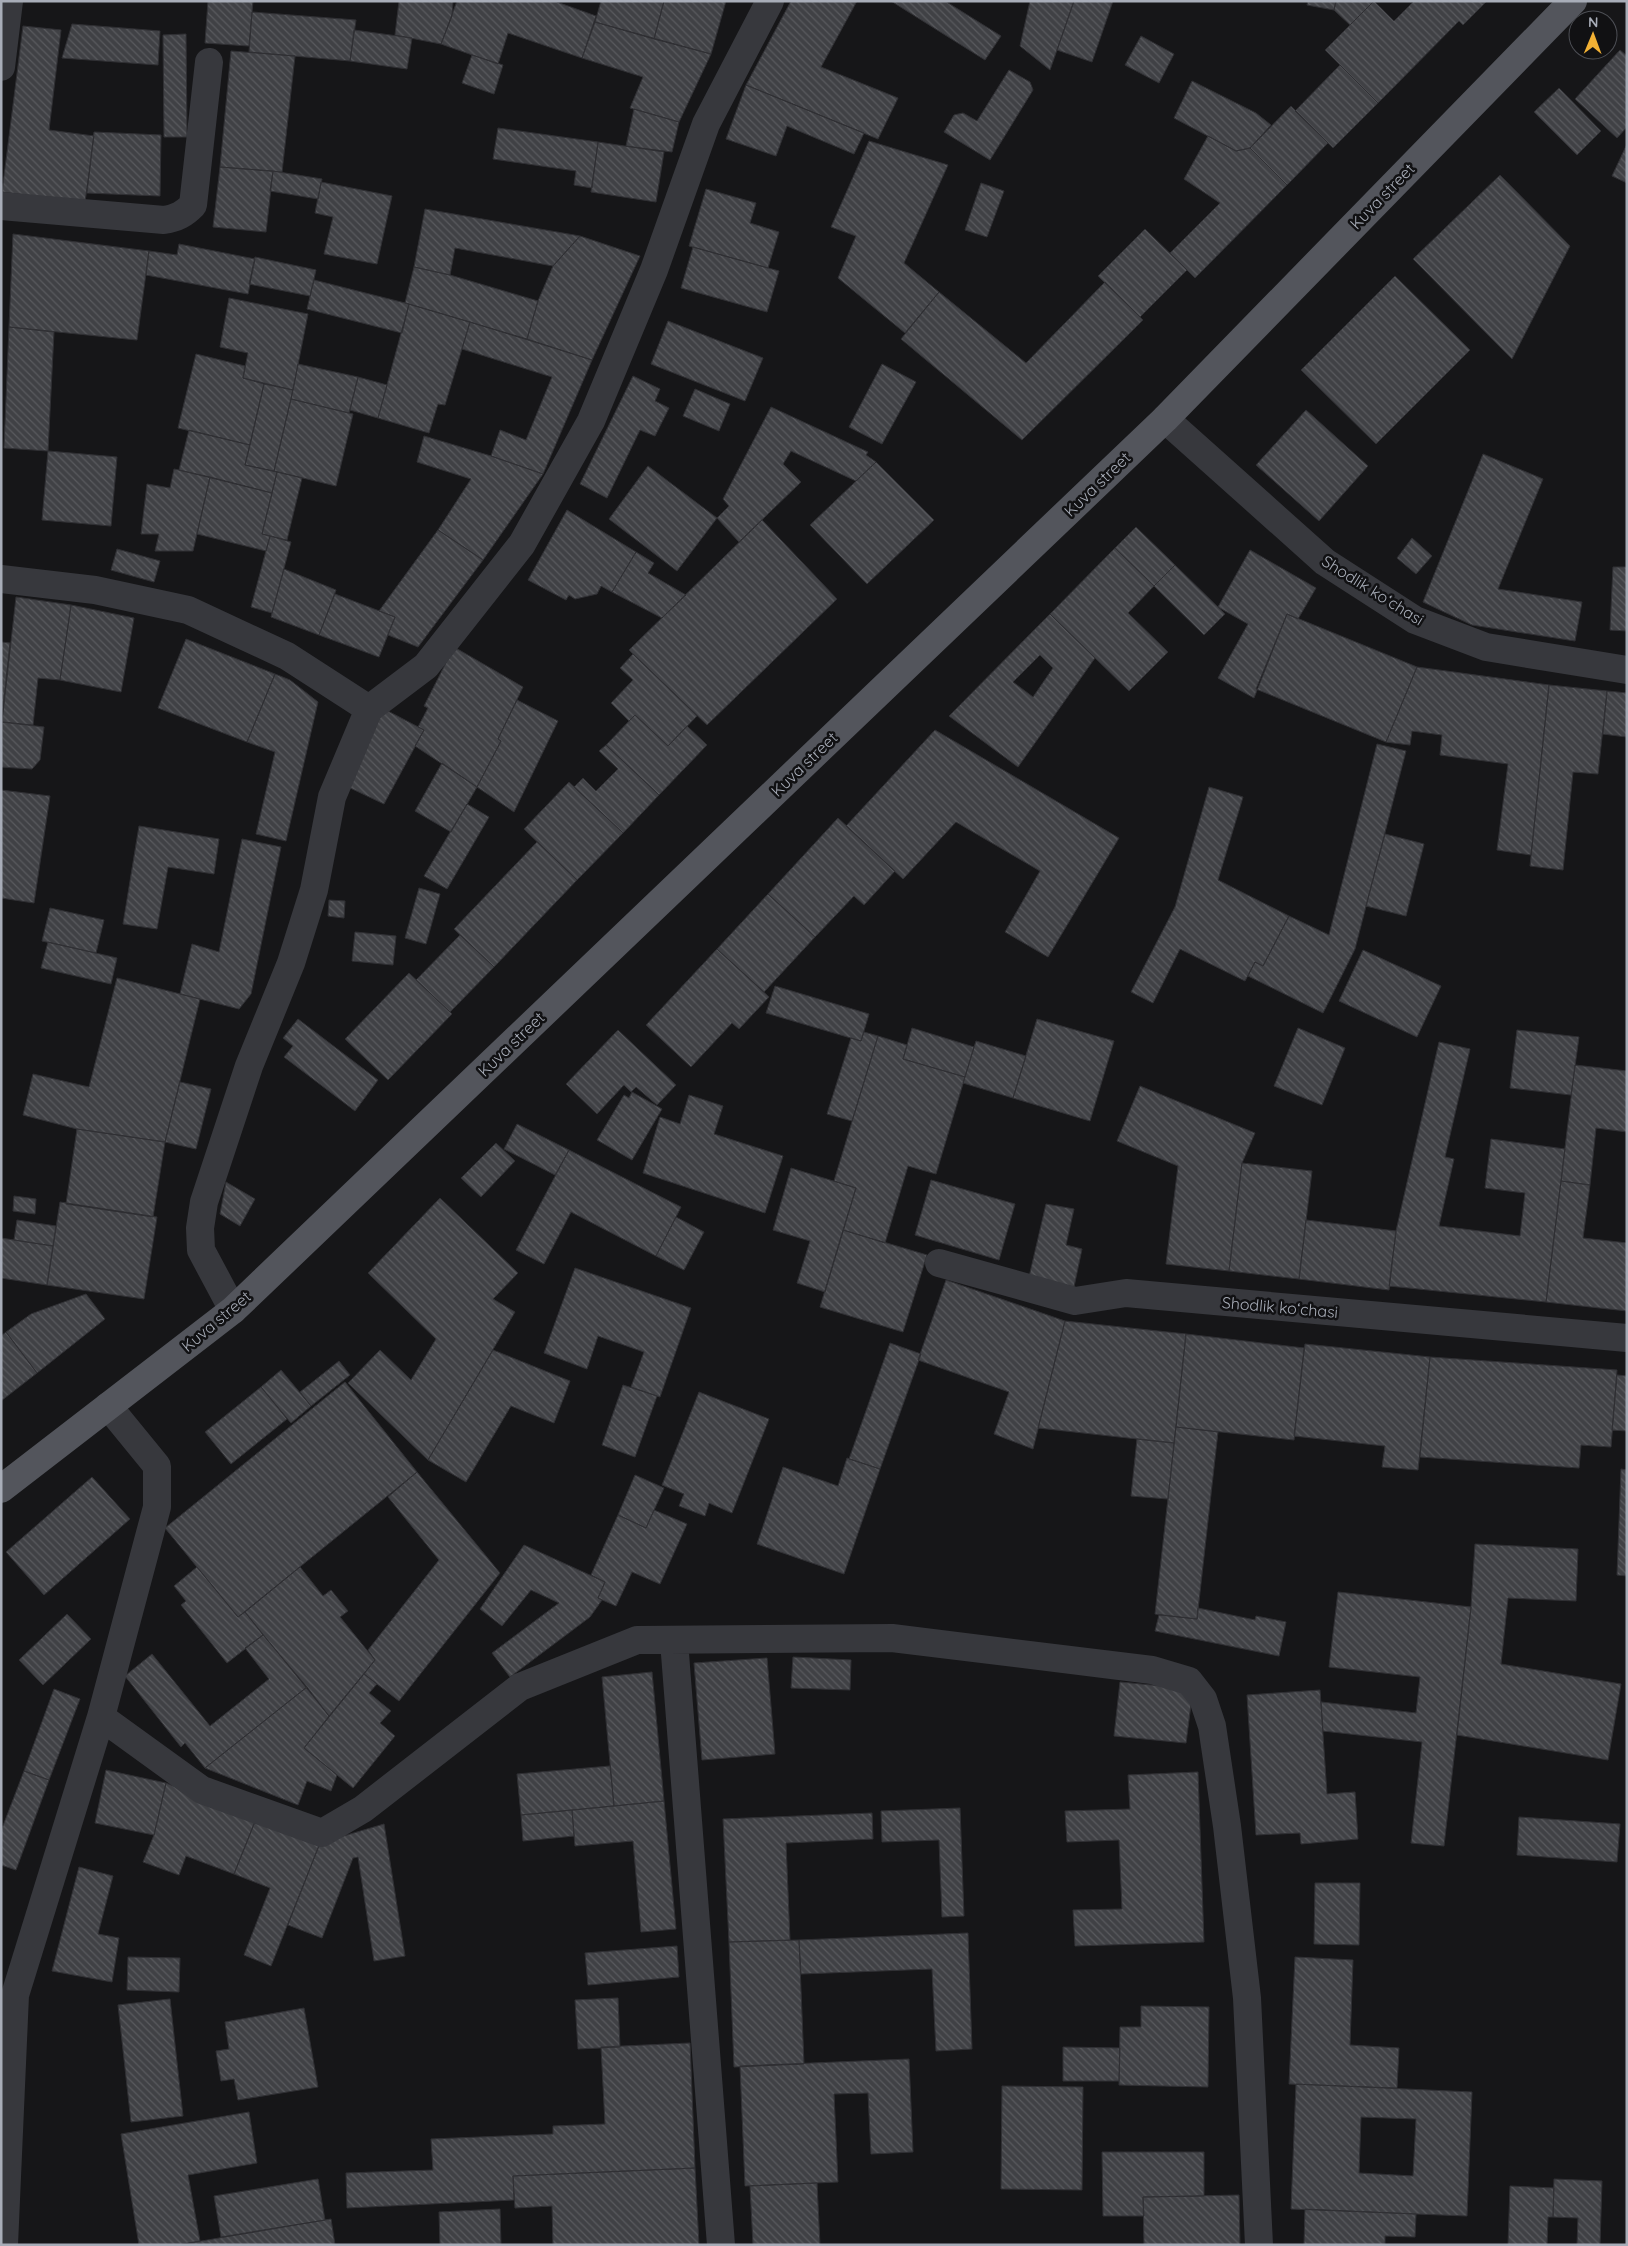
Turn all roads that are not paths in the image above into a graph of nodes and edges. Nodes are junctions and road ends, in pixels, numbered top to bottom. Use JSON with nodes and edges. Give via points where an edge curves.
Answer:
{"nodes":[{"id":1,"x":9,"y":1,"type":"edge"},
{"id":2,"x":770,"y":1,"type":"edge"},
{"id":3,"x":1573,"y":1,"type":"edge"},
{"id":4,"x":209,"y":62,"type":"dead end"},
{"id":5,"x":1,"y":67,"type":"edge"},
{"id":6,"x":1,"y":206,"type":"edge"},
{"id":7,"x":1165,"y":419,"type":"junction"},
{"id":8,"x":1,"y":578,"type":"edge"},
{"id":9,"x":1627,"y":670,"type":"edge"},
{"id":10,"x":368,"y":708,"type":"junction"},
{"id":11,"x":939,"y":1263,"type":"dead end"},
{"id":12,"x":233,"y":1310,"type":"junction"},
{"id":13,"x":1627,"y":1338,"type":"edge"},
{"id":14,"x":108,"y":1406,"type":"junction"},
{"id":15,"x":1,"y":1489,"type":"edge"},
{"id":16,"x":674,"y":1641,"type":"junction"},
{"id":17,"x":101,"y":1717,"type":"junction"},
{"id":18,"x":4,"y":2245,"type":"edge"},
{"id":19,"x":721,"y":2245,"type":"edge"},
{"id":20,"x":1260,"y":2245,"type":"edge"}],
"edges":[{"from":1,"to":5,"type":"street"},
{"from":2,"to":10,"type":"street","via":[[706,124],[654,270],[591,421],[522,544],[426,666]]},
{"from":3,"to":7,"type":"main road","name":"Kuva street"},
{"from":4,"to":6,"type":"street","via":[[192,205],[186,212],[164,220]]},
{"from":7,"to":9,"type":"street","name":"Shodlik koʻchasi","via":[[1325,562],[1415,620],[1486,647]]},
{"from":7,"to":12,"type":"main road","name":"Kuva street"},
{"from":8,"to":10,"type":"street","via":[[95,590],[188,610],[287,656]]},
{"from":10,"to":12,"type":"street","via":[[332,797],[314,890],[291,964],[250,1066],[204,1202],[201,1250]]},
{"from":11,"to":13,"type":"street","name":"Shodlik koʻchasi","via":[[1075,1301],[1126,1293]]},
{"from":12,"to":14,"type":"main road","name":"Kuva street"},
{"from":14,"to":15,"type":"main road","name":"Kuva street"},
{"from":14,"to":17,"type":"street","via":[[157,1466],[157,1498]]},
{"from":16,"to":17,"type":"street","via":[[637,1640],[520,1687],[363,1808],[322,1832],[202,1790]]},
{"from":16,"to":19,"type":"street"},
{"from":16,"to":20,"type":"street","via":[[892,1638],[1152,1670],[1189,1681],[1203,1699],[1212,1726],[1227,1826],[1247,1998]]},
{"from":17,"to":18,"type":"street","via":[[15,1995]]}]}
